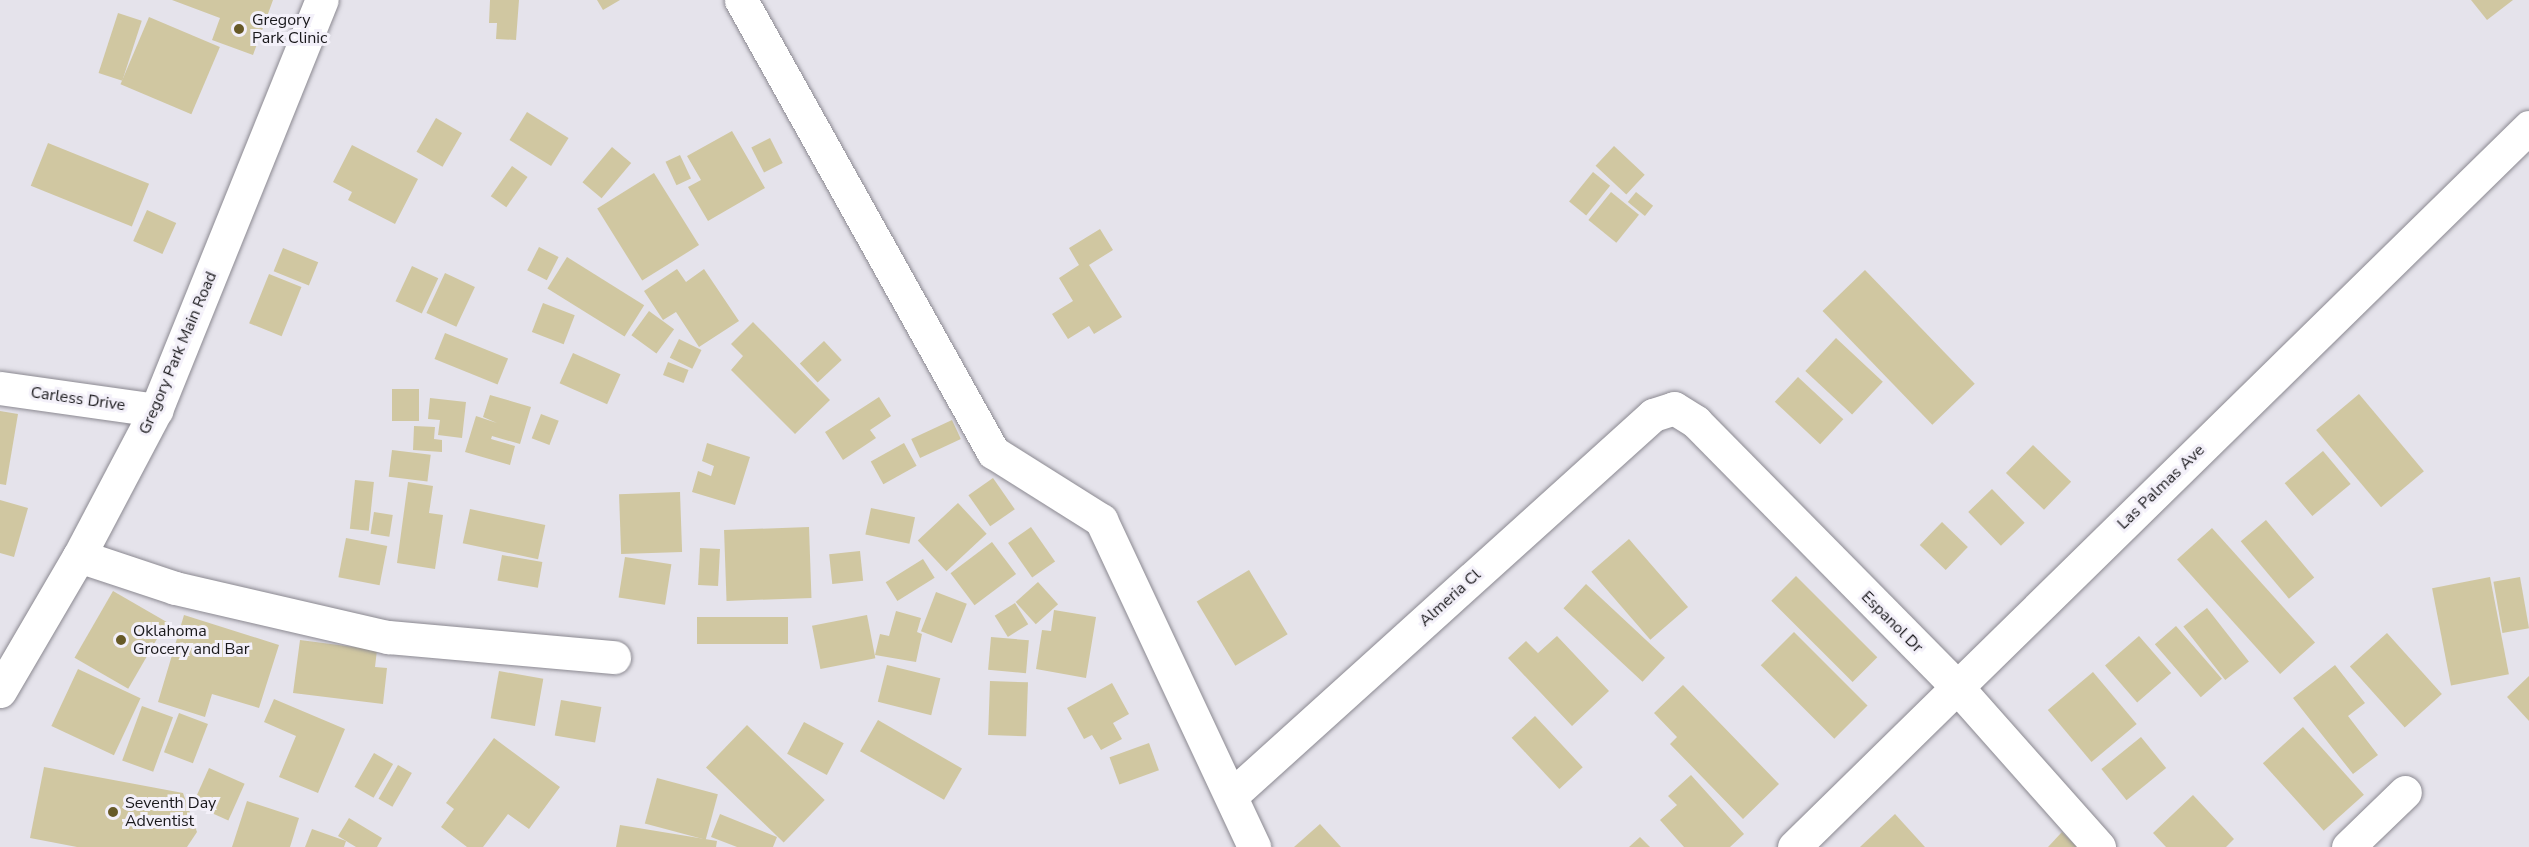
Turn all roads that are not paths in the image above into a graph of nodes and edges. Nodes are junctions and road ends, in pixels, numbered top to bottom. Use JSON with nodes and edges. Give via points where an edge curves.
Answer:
{"nodes":[{"id":1,"x":322,"y":0,"type":"edge"},
{"id":2,"x":741,"y":0,"type":"edge"},
{"id":3,"x":2529,"y":127,"type":"edge"},
{"id":4,"x":0,"y":388,"type":"edge"},
{"id":5,"x":1674,"y":408,"type":"joint"},
{"id":6,"x":156,"y":411,"type":"junction"},
{"id":7,"x":80,"y":556,"type":"junction"},
{"id":8,"x":614,"y":657,"type":"dead end"},
{"id":9,"x":1957,"y":687,"type":"junction"},
{"id":10,"x":0,"y":691,"type":"edge"},
{"id":11,"x":2405,"y":792,"type":"dead end"},
{"id":12,"x":1231,"y":796,"type":"junction"},
{"id":13,"x":1254,"y":847,"type":"edge"},
{"id":14,"x":1794,"y":847,"type":"edge"},
{"id":15,"x":2099,"y":847,"type":"edge"},
{"id":16,"x":2348,"y":847,"type":"edge"}],
"edges":[{"from":1,"to":6,"type":"street","name":"Gregory Park Main Road"},
{"from":2,"to":12,"type":"street","via":[[993,452],[1101,520]]},
{"from":3,"to":9,"type":"street","name":"Las Palmas Ave"},
{"from":4,"to":6,"type":"street","name":"Carless Drive"},
{"from":5,"to":9,"type":"street","name":"Espanol Dr","via":[[1696,422]]},
{"from":5,"to":12,"type":"street","name":"Almeria Cl","via":[[1653,415]]},
{"from":6,"to":7,"type":"street","name":"Gregory Park Main Road"},
{"from":7,"to":8,"type":"street","via":[[175,588],[388,637]]},
{"from":7,"to":10,"type":"street","name":"Gregory Park Main Road"},
{"from":9,"to":14,"type":"street","name":"Las Palmas Ave"},
{"from":9,"to":15,"type":"street","name":"Espanol Dr"},
{"from":11,"to":16,"type":"street"},
{"from":12,"to":13,"type":"street"}]}
